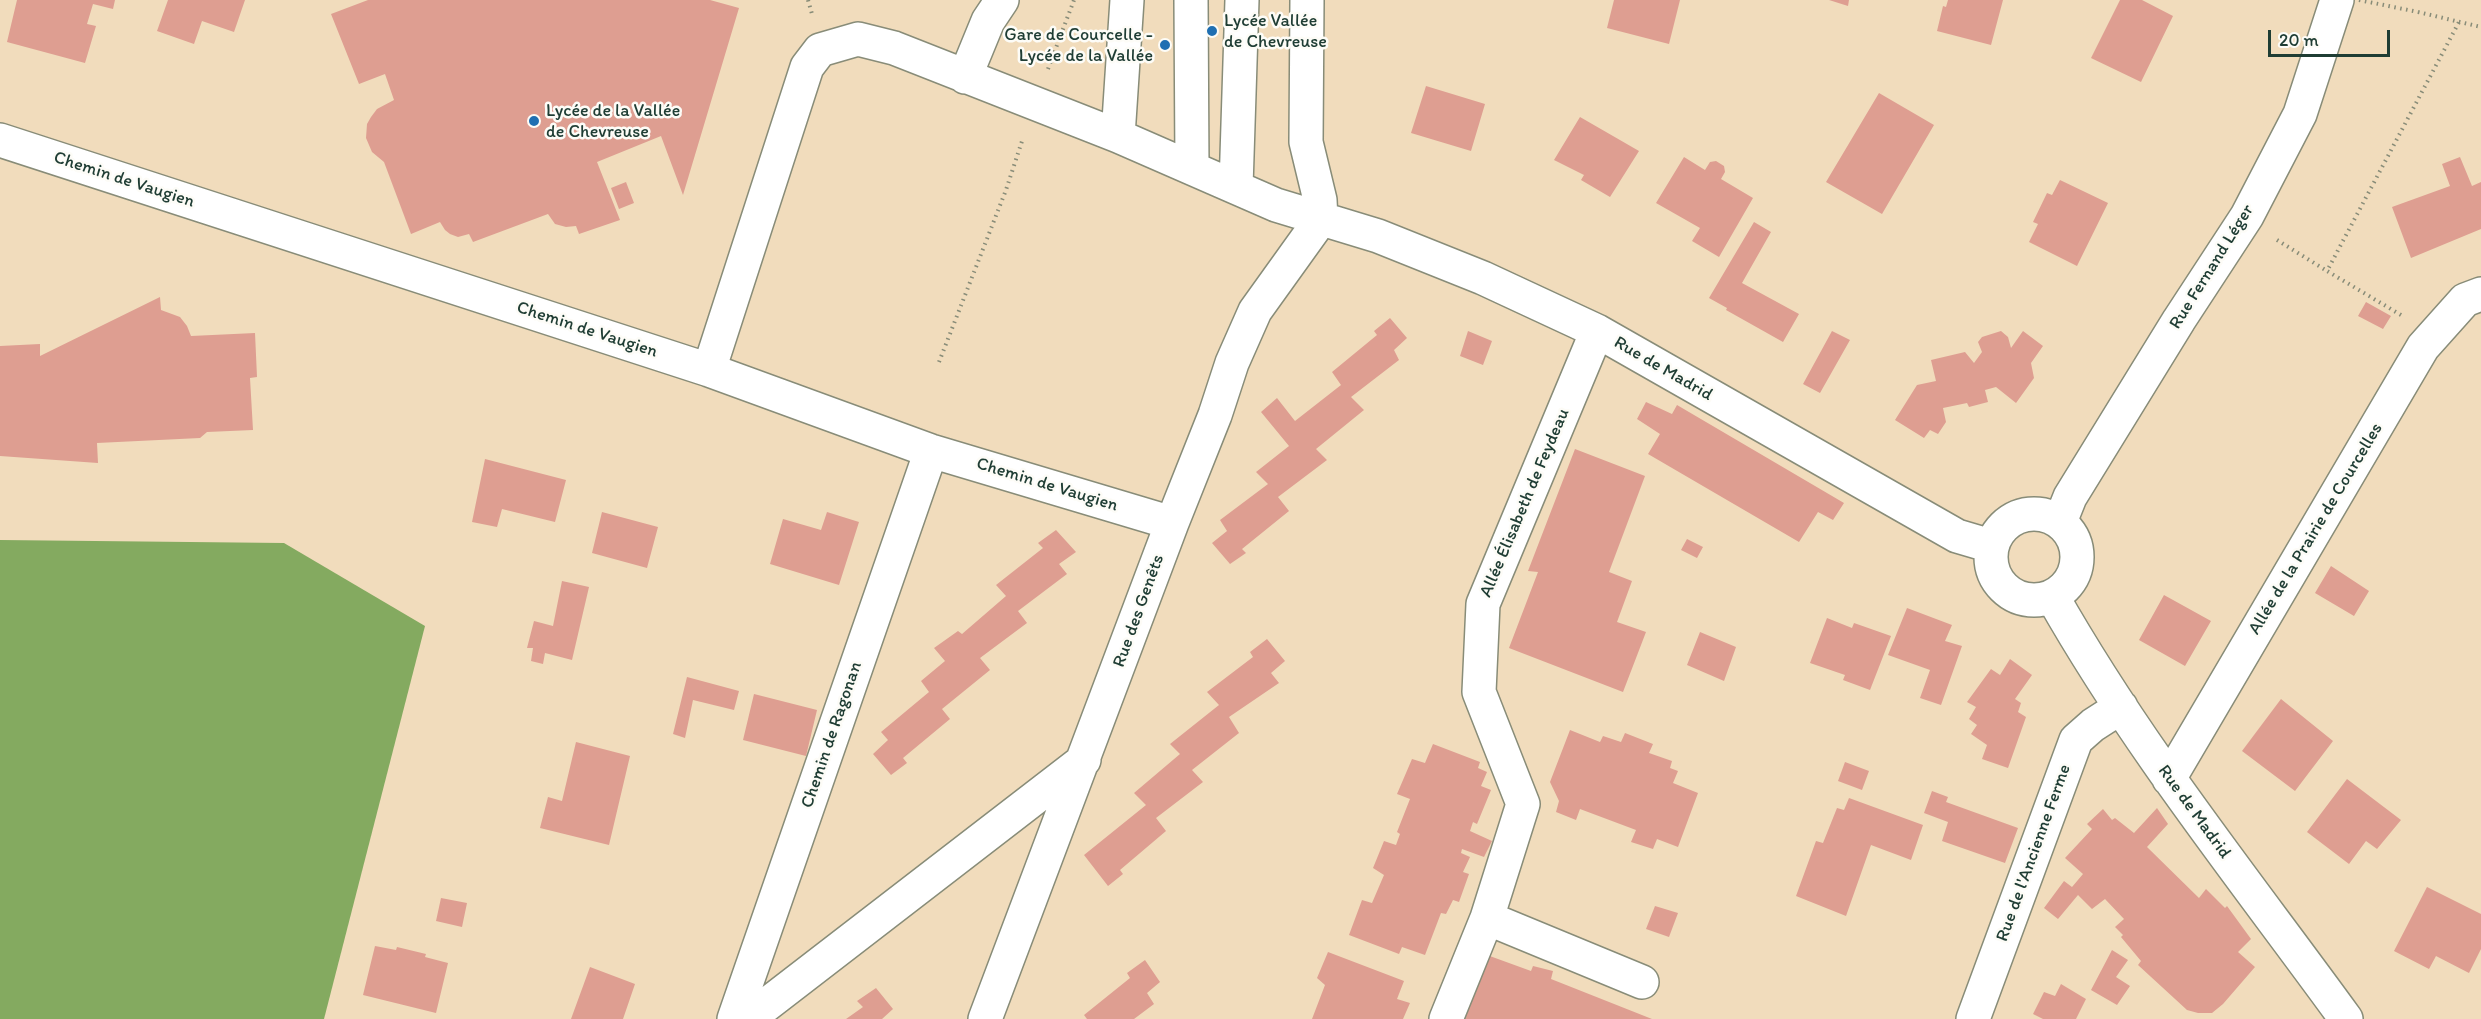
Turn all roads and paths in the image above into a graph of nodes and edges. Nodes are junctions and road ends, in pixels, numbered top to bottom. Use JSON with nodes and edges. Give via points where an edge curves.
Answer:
{"nodes":[{"id":1,"x":1002,"y":0,"type":"edge"},
{"id":2,"x":1074,"y":0,"type":"edge"},
{"id":3,"x":1127,"y":0,"type":"edge"},
{"id":4,"x":1191,"y":0,"type":"edge"},
{"id":5,"x":1242,"y":0,"type":"edge"},
{"id":6,"x":1307,"y":0,"type":"edge"},
{"id":7,"x":2337,"y":0,"type":"edge"},
{"id":8,"x":2359,"y":0,"type":"edge"},
{"id":9,"x":2459,"y":22,"type":"junction"},
{"id":10,"x":2481,"y":27,"type":"edge"},
{"id":11,"x":965,"y":77,"type":"junction"},
{"id":12,"x":1034,"y":104,"type":"junction"},
{"id":13,"x":1118,"y":136,"type":"junction"},
{"id":14,"x":0,"y":140,"type":"edge"},
{"id":15,"x":1192,"y":168,"type":"junction"},
{"id":16,"x":1236,"y":187,"type":"junction"},
{"id":17,"x":1321,"y":219,"type":"junction"},
{"id":18,"x":2270,"y":236,"type":"dead end"},
{"id":19,"x":2327,"y":271,"type":"junction"},
{"id":20,"x":2481,"y":294,"type":"edge"},
{"id":21,"x":1596,"y":331,"type":"junction"},
{"id":22,"x":2434,"y":334,"type":"junction"},
{"id":23,"x":939,"y":362,"type":"dead end"},
{"id":24,"x":708,"y":370,"type":"junction"},
{"id":25,"x":931,"y":451,"type":"junction"},
{"id":26,"x":2060,"y":522,"type":"junction"},
{"id":27,"x":1172,"y":523,"type":"junction"},
{"id":28,"x":1991,"y":546,"type":"junction"},
{"id":29,"x":2052,"y":596,"type":"junction"},
{"id":30,"x":2121,"y":707,"type":"junction"},
{"id":31,"x":1084,"y":760,"type":"junction"},
{"id":32,"x":2169,"y":779,"type":"junction"},
{"id":33,"x":1487,"y":918,"type":"junction"},
{"id":34,"x":1642,"y":982,"type":"dead end"},
{"id":35,"x":2343,"y":1018,"type":"edge"},
{"id":36,"x":734,"y":1019,"type":"edge"},
{"id":37,"x":748,"y":1019,"type":"edge"},
{"id":38,"x":985,"y":1019,"type":"edge"},
{"id":39,"x":1446,"y":1019,"type":"edge"},
{"id":40,"x":1973,"y":1019,"type":"edge"}],
"edges":[{"from":1,"to":11,"type":"street","via":[[988,21]]},
{"from":2,"to":12,"type":"path"},
{"from":3,"to":13,"type":"street"},
{"from":4,"to":15,"type":"street"},
{"from":5,"to":16,"type":"street"},
{"from":6,"to":17,"type":"street","via":[[1306,142]]},
{"from":7,"to":26,"type":"street","name":"Rue Fernand Léger","via":[[2300,114],[2247,216],[2070,497]]},
{"from":8,"to":9,"type":"path","bridge":true},
{"from":9,"to":10,"type":"path"},
{"from":9,"to":19,"type":"path"},
{"from":11,"to":12,"type":"street","name":"Rue de Madrid"},
{"from":11,"to":24,"type":"street","name":"Rue de Madrid","via":[[894,48],[858,39],[820,50],[807,67]]},
{"from":12,"to":13,"type":"street","name":"Rue de Madrid"},
{"from":12,"to":23,"type":"path","via":[[1006,190]]},
{"from":13,"to":15,"type":"street","name":"Rue de Madrid"},
{"from":14,"to":24,"type":"street","name":"Chemin de Vaugien"},
{"from":15,"to":16,"type":"street","name":"Rue de Madrid"},
{"from":16,"to":17,"type":"street","name":"Rue de Madrid"},
{"from":17,"to":21,"type":"street","name":"Rue de Madrid","via":[[1378,236],[1483,278]]},
{"from":17,"to":27,"type":"street","name":"Rue des Genêts","via":[[1255,311]]},
{"from":18,"to":19,"type":"path"},
{"from":19,"to":22,"type":"path"},
{"from":20,"to":22,"type":"street","name":"Allée de la Prairie de Courcelles","via":[[2465,300]]},
{"from":21,"to":28,"type":"street","name":"Rue de Madrid","via":[[1957,536]]},
{"from":21,"to":33,"type":"street","name":"Allée Élisabeth de Feydeau","via":[[1483,604],[1479,692],[1522,804]]},
{"from":22,"to":32,"type":"street","name":"Allée de la Prairie de Courcelles"},
{"from":24,"to":25,"type":"street","name":"Chemin de Vaugien"},
{"from":25,"to":27,"type":"street","name":"Chemin de Vaugien"},
{"from":25,"to":36,"type":"street","name":"Chemin de Ragonan"},
{"from":26,"to":28,"type":"street","via":[[2048,515],[2019,516],[2007,522]]},
{"from":26,"to":29,"type":"street","via":[[2074,539],[2077,566],[2064,589]]},
{"from":27,"to":31,"type":"street","name":"Rue des Genêts"},
{"from":28,"to":29,"type":"street","via":[[1990,560],[2001,585],[2025,599]]},
{"from":29,"to":30,"type":"street","name":"Rue de Madrid"},
{"from":30,"to":32,"type":"street","name":"Rue de Madrid"},
{"from":30,"to":40,"type":"street","name":"Rue de l'Ancienne Ferme","via":[[2076,740]]},
{"from":31,"to":37,"type":"street"},
{"from":31,"to":38,"type":"street","name":"Rue des Genêts"},
{"from":32,"to":35,"type":"street","name":"Rue de Madrid"},
{"from":33,"to":34,"type":"street"},
{"from":33,"to":39,"type":"street","name":"Allée Élisabeth de Feydeau"}]}
